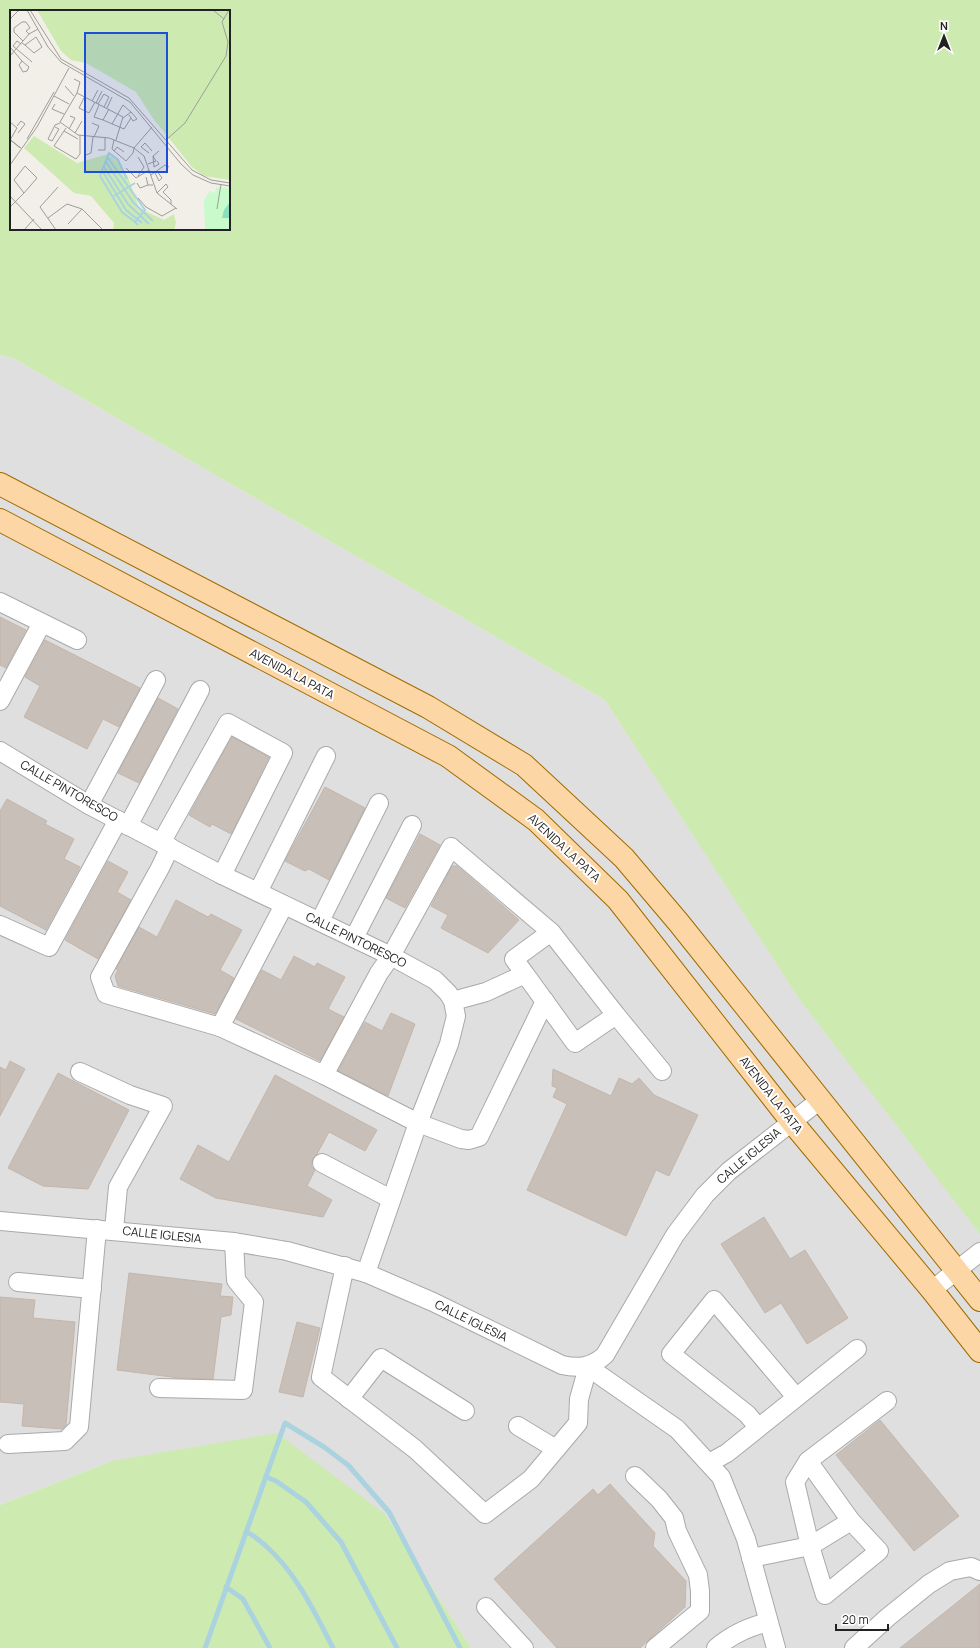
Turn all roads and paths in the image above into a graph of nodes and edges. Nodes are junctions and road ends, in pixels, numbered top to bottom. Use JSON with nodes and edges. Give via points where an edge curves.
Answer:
{"nodes":[{"id":1,"x":0,"y":484,"type":"edge"},
{"id":2,"x":0,"y":520,"type":"edge"},
{"id":3,"x":0,"y":602,"type":"edge"},
{"id":4,"x":42,"y":623,"type":"junction"},
{"id":5,"x":77,"y":640,"type":"dead end"},
{"id":6,"x":156,"y":680,"type":"dead end"},
{"id":7,"x":200,"y":690,"type":"dead end"},
{"id":8,"x":0,"y":701,"type":"edge"},
{"id":9,"x":0,"y":752,"type":"edge"},
{"id":10,"x":326,"y":756,"type":"dead end"},
{"id":11,"x":379,"y":803,"type":"dead end"},
{"id":12,"x":89,"y":805,"type":"junction"},
{"id":13,"x":123,"y":823,"type":"junction"},
{"id":14,"x":412,"y":825,"type":"dead end"},
{"id":15,"x":165,"y":845,"type":"junction"},
{"id":16,"x":222,"y":875,"type":"junction"},
{"id":17,"x":258,"y":892,"type":"junction"},
{"id":18,"x":284,"y":905,"type":"junction"},
{"id":19,"x":320,"y":921,"type":"junction"},
{"id":20,"x":0,"y":925,"type":"edge"},
{"id":21,"x":552,"y":932,"type":"junction"},
{"id":22,"x":354,"y":938,"type":"junction"},
{"id":23,"x":391,"y":956,"type":"junction"},
{"id":24,"x":525,"y":974,"type":"junction"},
{"id":25,"x":453,"y":1001,"type":"junction"},
{"id":26,"x":545,"y":1001,"type":"junction"},
{"id":27,"x":616,"y":1015,"type":"junction"},
{"id":28,"x":220,"y":1027,"type":"junction"},
{"id":29,"x":662,"y":1071,"type":"dead end"},
{"id":30,"x":80,"y":1072,"type":"dead end"},
{"id":31,"x":324,"y":1075,"type":"junction"},
{"id":32,"x":820,"y":1100,"type":"junction"},
{"id":33,"x":792,"y":1122,"type":"junction"},
{"id":34,"x":418,"y":1123,"type":"junction"},
{"id":35,"x":322,"y":1163,"type":"dead end"},
{"id":36,"x":391,"y":1198,"type":"junction"},
{"id":37,"x":0,"y":1221,"type":"edge"},
{"id":38,"x":106,"y":1230,"type":"junction"},
{"id":39,"x":234,"y":1242,"type":"junction"},
{"id":40,"x":980,"y":1252,"type":"edge"},
{"id":41,"x":345,"y":1266,"type":"junction"},
{"id":42,"x":956,"y":1270,"type":"junction"},
{"id":43,"x":366,"y":1273,"type":"junction"},
{"id":44,"x":18,"y":1282,"type":"dead end"},
{"id":45,"x":92,"y":1289,"type":"junction"},
{"id":46,"x":932,"y":1290,"type":"junction"},
{"id":47,"x":980,"y":1300,"type":"edge"},
{"id":48,"x":857,"y":1349,"type":"dead end"},
{"id":49,"x":980,"y":1351,"type":"edge"},
{"id":50,"x":588,"y":1367,"type":"junction"},
{"id":51,"x":159,"y":1388,"type":"dead end"},
{"id":52,"x":796,"y":1397,"type":"junction"},
{"id":53,"x":349,"y":1399,"type":"junction"},
{"id":54,"x":887,"y":1401,"type":"dead end"},
{"id":55,"x":465,"y":1411,"type":"dead end"},
{"id":56,"x":518,"y":1426,"type":"dead end"},
{"id":57,"x":758,"y":1427,"type":"junction"},
{"id":58,"x":8,"y":1444,"type":"dead end"},
{"id":59,"x":556,"y":1449,"type":"junction"},
{"id":60,"x":808,"y":1461,"type":"junction"},
{"id":61,"x":709,"y":1463,"type":"junction"},
{"id":62,"x":634,"y":1476,"type":"dead end"},
{"id":63,"x":851,"y":1521,"type":"junction"},
{"id":64,"x":810,"y":1546,"type":"junction"},
{"id":65,"x":751,"y":1558,"type":"junction"},
{"id":66,"x":980,"y":1571,"type":"edge"},
{"id":67,"x":486,"y":1608,"type":"dead end"},
{"id":68,"x":768,"y":1622,"type":"junction"},
{"id":69,"x":858,"y":1647,"type":"edge"},
{"id":70,"x":524,"y":1648,"type":"edge"},
{"id":71,"x":654,"y":1648,"type":"edge"},
{"id":72,"x":716,"y":1648,"type":"edge"},
{"id":73,"x":776,"y":1648,"type":"edge"}],
"edges":[{"from":1,"to":32,"type":"main road","via":[[428,707],[524,765],[624,858]]},
{"from":2,"to":33,"type":"main road","name":"AVENIDA LA PATA","via":[[448,756],[536,820],[618,900]]},
{"from":3,"to":4,"type":"street"},
{"from":4,"to":5,"type":"street"},
{"from":4,"to":8,"type":"street"},
{"from":6,"to":12,"type":"street"},
{"from":7,"to":13,"type":"street"},
{"from":9,"to":12,"type":"street","name":"CALLE PINTORESCO"},
{"from":10,"to":17,"type":"street"},
{"from":11,"to":19,"type":"street"},
{"from":12,"to":13,"type":"street","name":"CALLE PINTORESCO"},
{"from":13,"to":15,"type":"street","name":"CALLE PINTORESCO"},
{"from":13,"to":20,"type":"street","via":[[49,947]]},
{"from":14,"to":22,"type":"street"},
{"from":15,"to":16,"type":"street","name":"CALLE PINTORESCO"},
{"from":15,"to":16,"type":"street","via":[[228,723],[283,753]]},
{"from":15,"to":28,"type":"street","via":[[160,868],[100,977],[106,994]]},
{"from":16,"to":17,"type":"street","name":"CALLE PINTORESCO"},
{"from":17,"to":18,"type":"street","name":"CALLE PINTORESCO"},
{"from":18,"to":19,"type":"street","name":"CALLE PINTORESCO"},
{"from":18,"to":28,"type":"street"},
{"from":19,"to":22,"type":"street","name":"CALLE PINTORESCO"},
{"from":21,"to":23,"type":"street","via":[[451,847]]},
{"from":21,"to":24,"type":"street","via":[[514,959]]},
{"from":21,"to":27,"type":"street"},
{"from":22,"to":23,"type":"street","name":"CALLE PINTORESCO"},
{"from":23,"to":25,"type":"street","name":"CALLE PINTORESCO","via":[[435,980]]},
{"from":23,"to":31,"type":"street","via":[[379,972]]},
{"from":24,"to":25,"type":"street","via":[[486,992]]},
{"from":24,"to":26,"type":"street"},
{"from":25,"to":34,"type":"street","via":[[456,1016],[451,1037]]},
{"from":26,"to":27,"type":"street","via":[[575,1043]]},
{"from":26,"to":34,"type":"street","via":[[479,1137],[461,1139]]},
{"from":27,"to":29,"type":"street"},
{"from":28,"to":31,"type":"street"},
{"from":30,"to":38,"type":"street","via":[[163,1106],[118,1187]]},
{"from":31,"to":34,"type":"street"},
{"from":32,"to":33,"type":"street","name":"CALLE IGLESIA"},
{"from":32,"to":42,"type":"main road"},
{"from":33,"to":46,"type":"main road","name":"AVENIDA LA PATA"},
{"from":33,"to":50,"type":"street","name":"CALLE IGLESIA","via":[[730,1171],[692,1210],[605,1355]]},
{"from":34,"to":36,"type":"street"},
{"from":35,"to":36,"type":"street"},
{"from":36,"to":43,"type":"street"},
{"from":37,"to":38,"type":"street","name":"CALLE IGLESIA"},
{"from":38,"to":39,"type":"street","name":"CALLE IGLESIA"},
{"from":38,"to":45,"type":"street"},
{"from":39,"to":41,"type":"street","name":"CALLE IGLESIA","via":[[287,1251]]},
{"from":39,"to":51,"type":"street","via":[[236,1280],[254,1302],[243,1390]]},
{"from":40,"to":42,"type":"street"},
{"from":41,"to":43,"type":"street","name":"CALLE IGLESIA"},
{"from":41,"to":53,"type":"street","via":[[321,1377]]},
{"from":42,"to":46,"type":"street"},
{"from":42,"to":47,"type":"main road"},
{"from":43,"to":50,"type":"street","name":"CALLE IGLESIA","via":[[433,1302],[562,1365]]},
{"from":44,"to":45,"type":"street"},
{"from":45,"to":58,"type":"street","via":[[79,1427],[64,1441]]},
{"from":46,"to":49,"type":"main road","name":"AVENIDA LA PATA"},
{"from":48,"to":52,"type":"street"},
{"from":50,"to":59,"type":"street","via":[[579,1399],[578,1423]]},
{"from":50,"to":61,"type":"street","via":[[677,1429]]},
{"from":52,"to":57,"type":"street"},
{"from":52,"to":57,"type":"street","via":[[714,1300],[671,1354],[748,1414]]},
{"from":53,"to":55,"type":"street","via":[[381,1358]]},
{"from":53,"to":59,"type":"street","via":[[415,1449],[486,1514],[530,1479]]},
{"from":54,"to":60,"type":"street"},
{"from":56,"to":59,"type":"street"},
{"from":57,"to":61,"type":"street","via":[[726,1453]]},
{"from":60,"to":63,"type":"street"},
{"from":60,"to":64,"type":"street","via":[[795,1482]]},
{"from":61,"to":65,"type":"street","via":[[721,1477]]},
{"from":62,"to":71,"type":"street","via":[[659,1499],[674,1518],[677,1531],[698,1575],[700,1591],[700,1611]]},
{"from":63,"to":64,"type":"street"},
{"from":63,"to":64,"type":"street","via":[[879,1550],[825,1595]]},
{"from":64,"to":65,"type":"street"},
{"from":65,"to":68,"type":"street"},
{"from":66,"to":69,"type":"street","via":[[970,1567],[950,1571],[929,1584],[888,1617]]},
{"from":67,"to":70,"type":"street"},
{"from":68,"to":72,"type":"street","via":[[739,1632]]},
{"from":68,"to":73,"type":"street"}]}
